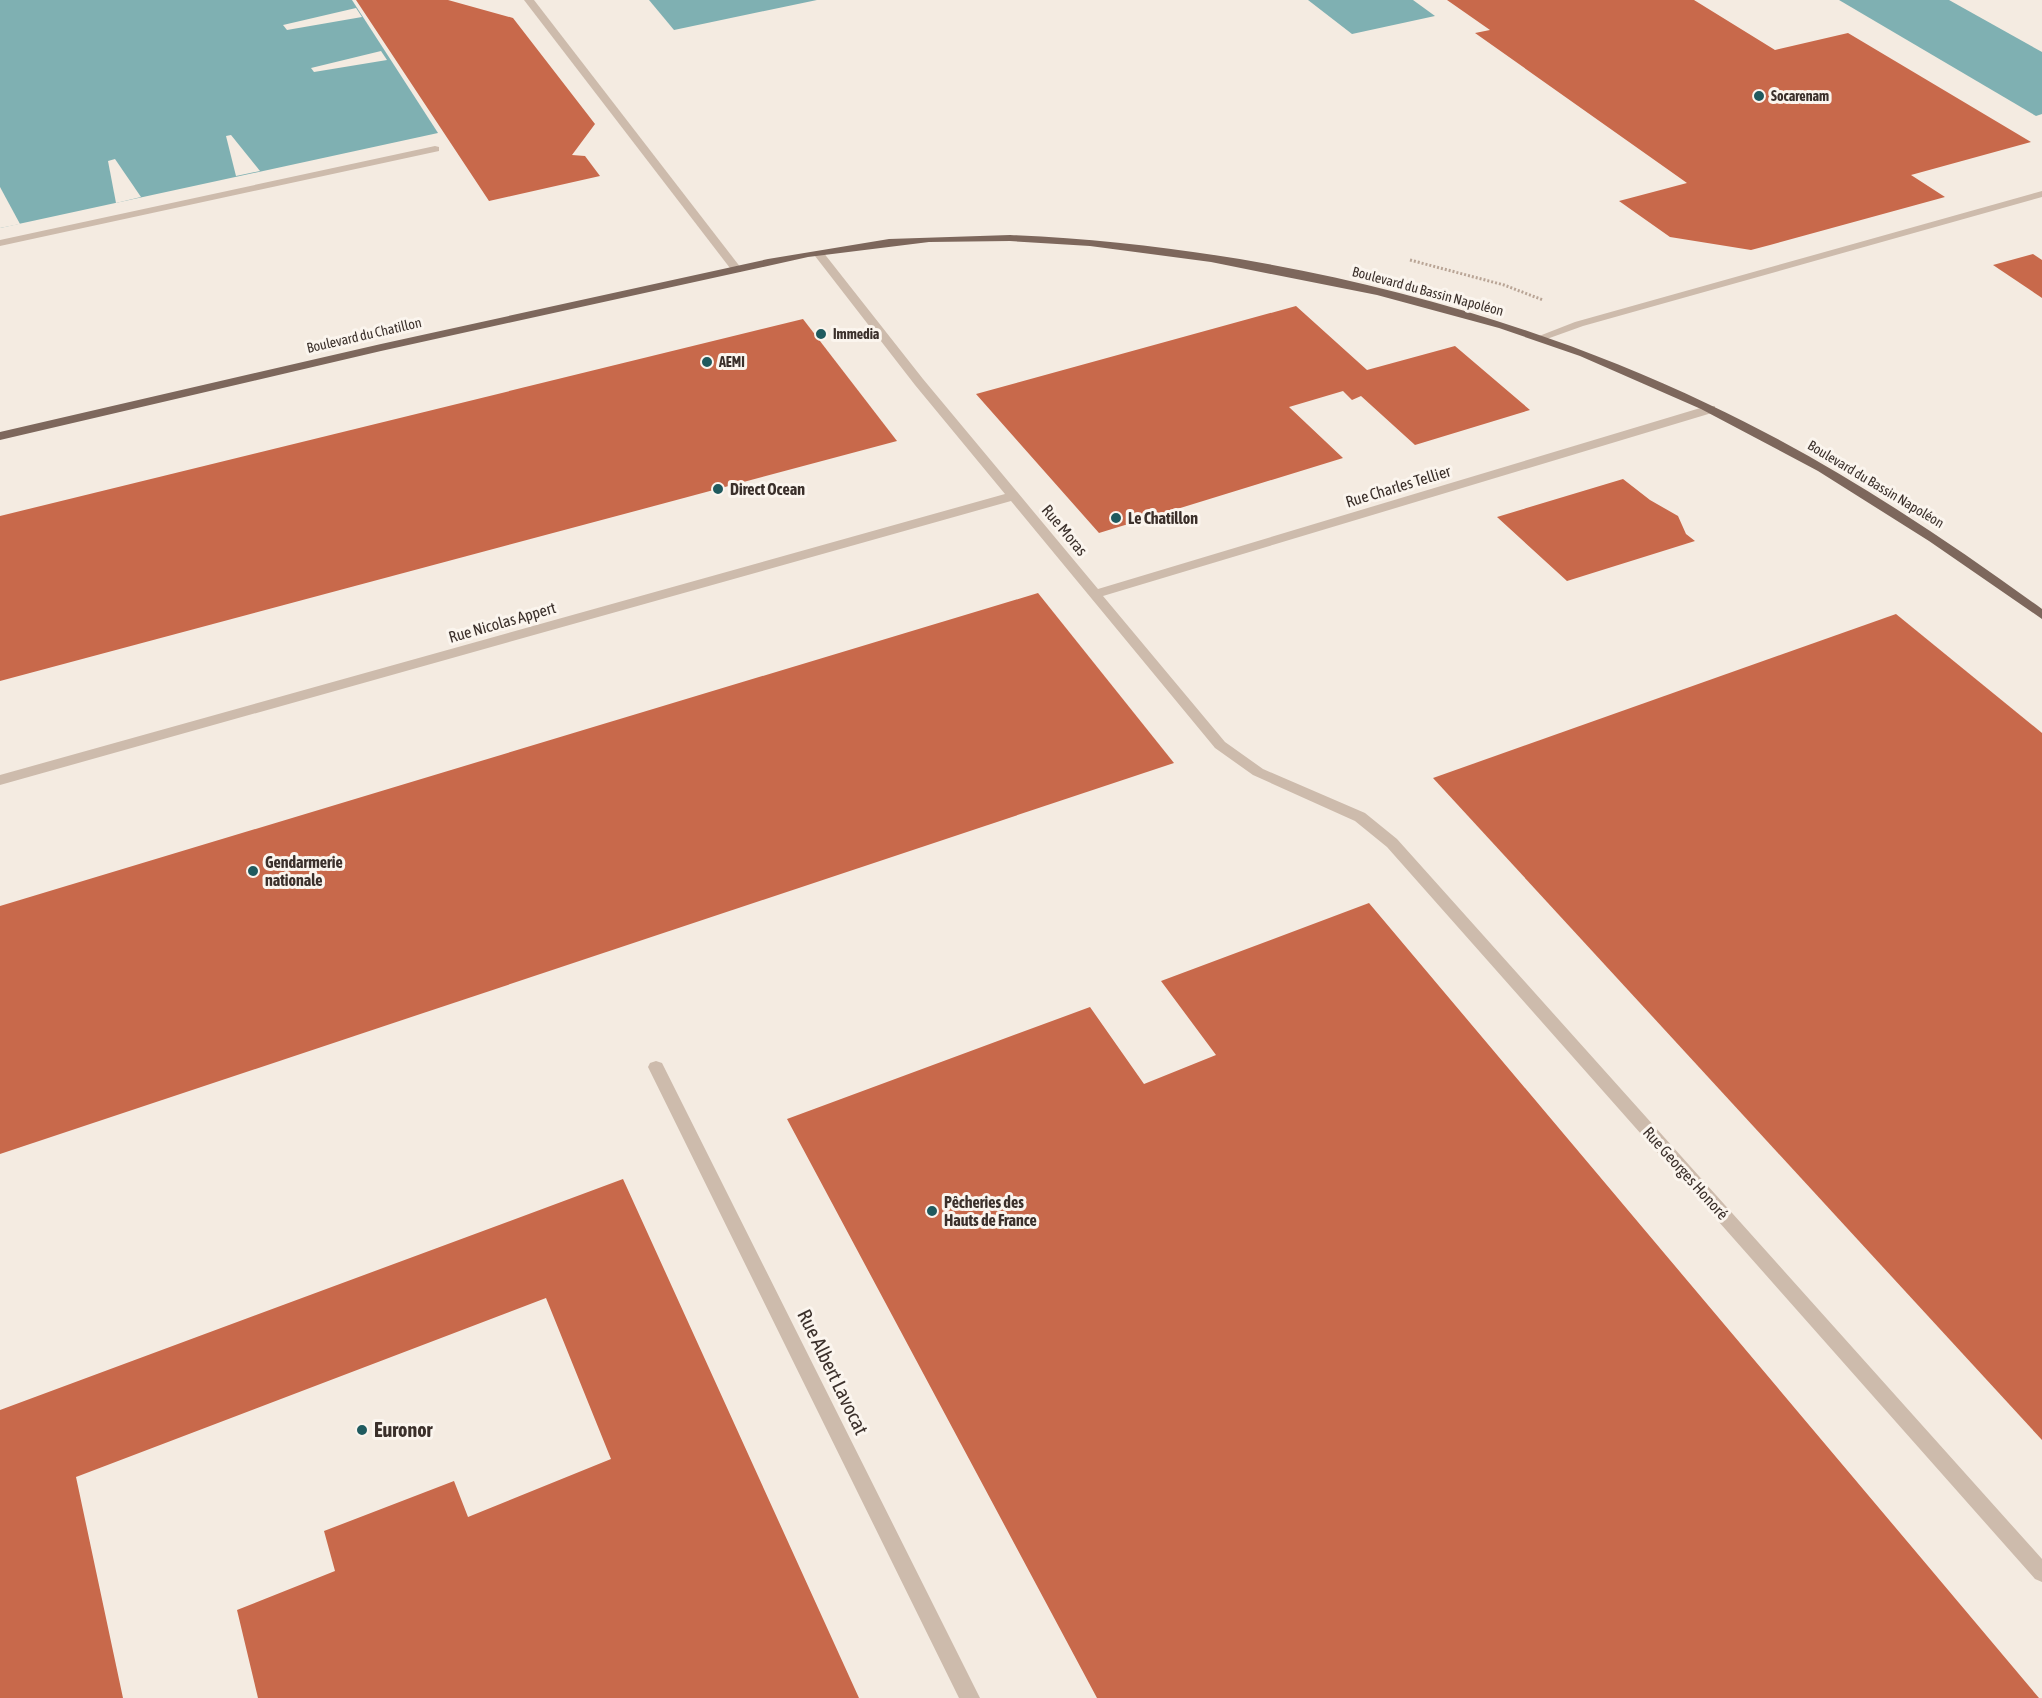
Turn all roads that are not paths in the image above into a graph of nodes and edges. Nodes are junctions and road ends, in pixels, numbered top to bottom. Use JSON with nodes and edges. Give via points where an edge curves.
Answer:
{"nodes":[{"id":1,"x":529,"y":0,"type":"edge"},
{"id":2,"x":435,"y":149,"type":"dead end"},
{"id":3,"x":2042,"y":194,"type":"edge"},
{"id":4,"x":0,"y":243,"type":"edge"},
{"id":5,"x":819,"y":254,"type":"junction"},
{"id":6,"x":737,"y":270,"type":"junction"},
{"id":7,"x":1540,"y":338,"type":"junction"},
{"id":8,"x":1711,"y":409,"type":"junction"},
{"id":9,"x":0,"y":436,"type":"edge"},
{"id":10,"x":1014,"y":496,"type":"junction"},
{"id":11,"x":1094,"y":594,"type":"junction"},
{"id":12,"x":2042,"y":615,"type":"edge"},
{"id":13,"x":0,"y":780,"type":"edge"},
{"id":14,"x":1312,"y":794,"type":"joint"},
{"id":15,"x":656,"y":1067,"type":"dead end"},
{"id":16,"x":2042,"y":1573,"type":"edge"},
{"id":17,"x":970,"y":1698,"type":"edge"}],
"edges":[{"from":1,"to":6,"type":"lane"},
{"from":2,"to":4,"type":"lane"},
{"from":3,"to":7,"type":"lane"},
{"from":5,"to":6,"type":"main road","name":"Boulevard du Bassin Napoléon"},
{"from":5,"to":7,"type":"main road","name":"Boulevard du Bassin Napoléon","via":[[930,239],[1006,238],[1132,247],[1373,291]]},
{"from":5,"to":10,"type":"lane","name":"Rue Moras"},
{"from":6,"to":9,"type":"main road","name":"Boulevard du Chatillon","via":[[381,346]]},
{"from":7,"to":8,"type":"main road","name":"Boulevard du Bassin Napoléon"},
{"from":8,"to":11,"type":"lane","name":"Rue Charles Tellier"},
{"from":8,"to":12,"type":"main road","name":"Boulevard du Bassin Napoléon","via":[[1795,452],[1900,515]]},
{"from":10,"to":11,"type":"lane","name":"Rue Moras"},
{"from":10,"to":13,"type":"lane","name":"Rue Nicolas Appert"},
{"from":11,"to":14,"type":"lane","name":"Rue Moras","via":[[1220,746],[1258,772]]},
{"from":14,"to":16,"type":"lane","name":"Rue Georges Honoré","via":[[1360,817],[1378,831],[1437,893]]},
{"from":15,"to":17,"type":"lane","name":"Rue Albert Lavocat"}]}
